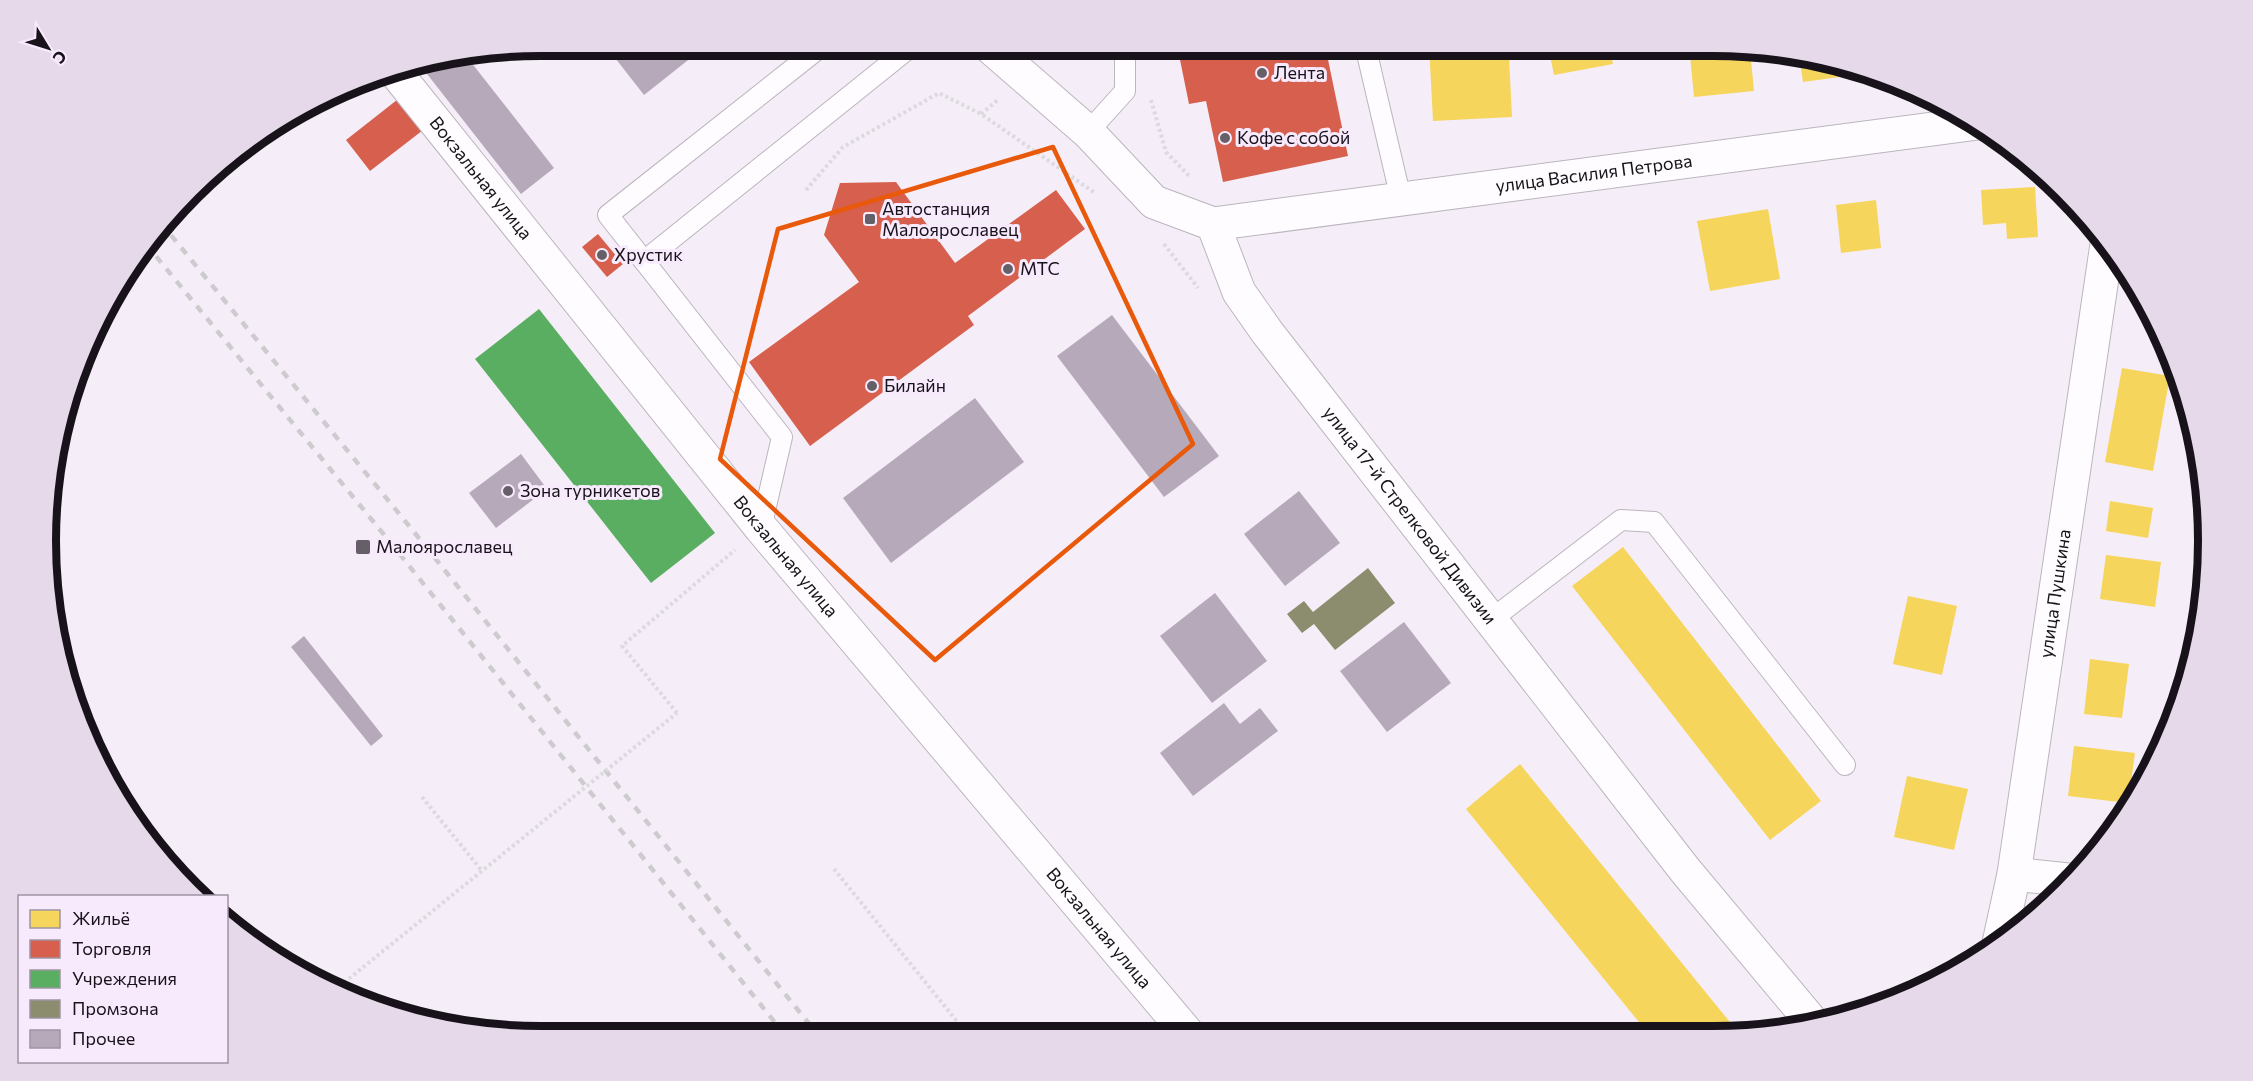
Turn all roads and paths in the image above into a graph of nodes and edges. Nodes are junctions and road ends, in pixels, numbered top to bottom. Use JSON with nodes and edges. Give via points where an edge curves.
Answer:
{"nodes":[{"id":1,"x":809,"y":56,"type":"edge"},
{"id":2,"x":900,"y":56,"type":"edge"},
{"id":3,"x":1001,"y":56,"type":"edge"},
{"id":4,"x":1125,"y":56,"type":"edge"},
{"id":5,"x":1368,"y":56,"type":"edge"},
{"id":6,"x":399,"y":77,"type":"edge"},
{"id":7,"x":1150,"y":99,"type":"dead end"},
{"id":8,"x":981,"y":114,"type":"dead end"},
{"id":9,"x":1963,"y":125,"type":"edge"},
{"id":10,"x":1088,"y":132,"type":"junction"},
{"id":11,"x":1191,"y":178,"type":"dead end"},
{"id":12,"x":806,"y":190,"type":"dead end"},
{"id":13,"x":1401,"y":199,"type":"junction"},
{"id":14,"x":1213,"y":224,"type":"junction"},
{"id":15,"x":2105,"y":256,"type":"edge"},
{"id":16,"x":644,"y":261,"type":"junction"},
{"id":17,"x":761,"y":528,"type":"junction"},
{"id":18,"x":1492,"y":619,"type":"junction"},
{"id":19,"x":1845,"y":765,"type":"dead end"},
{"id":20,"x":422,"y":797,"type":"dead end"},
{"id":21,"x":834,"y":869,"type":"dead end"},
{"id":22,"x":482,"y":871,"type":"junction"},
{"id":23,"x":2014,"y":874,"type":"junction"},
{"id":24,"x":2059,"y":879,"type":"edge"},
{"id":25,"x":2002,"y":929,"type":"edge"},
{"id":26,"x":343,"y":983,"type":"edge"},
{"id":27,"x":1807,"y":1016,"type":"edge"},
{"id":28,"x":961,"y":1026,"type":"edge"},
{"id":29,"x":1181,"y":1026,"type":"edge"}],
"edges":[{"from":1,"to":16,"type":"lane","via":[[608,215]]},
{"from":2,"to":16,"type":"lane"},
{"from":3,"to":10,"type":"street"},
{"from":4,"to":10,"type":"lane","via":[[1125,91]]},
{"from":5,"to":13,"type":"lane"},
{"from":6,"to":17,"type":"street","name":"Вокзальная улица"},
{"from":7,"to":11,"type":"path","via":[[1166,152]]},
{"from":8,"to":12,"type":"path","via":[[939,93],[843,147]]},
{"from":9,"to":13,"type":"street","name":"улица Василия Петрова"},
{"from":10,"to":14,"type":"street","via":[[1154,202]]},
{"from":13,"to":14,"type":"street","name":"улица Василия Петрова"},
{"from":14,"to":18,"type":"street","name":"улица 17-й Стрелковой Дивизии","via":[[1239,292],[1267,332]]},
{"from":15,"to":23,"type":"street","name":"улица Пушкина"},
{"from":16,"to":17,"type":"lane","via":[[782,437]]},
{"from":17,"to":22,"type":"path","bridge":true,"via":[[622,646],[677,713]]},
{"from":17,"to":29,"type":"street","name":"Вокзальная улица"},
{"from":18,"to":19,"type":"lane","via":[[1621,520],[1654,522]]},
{"from":18,"to":27,"type":"street","name":"улица 17-й Стрелковой Дивизии","via":[[1685,870]]},
{"from":20,"to":22,"type":"path"},
{"from":21,"to":28,"type":"path"},
{"from":22,"to":26,"type":"path","bridge":true},
{"from":23,"to":24,"type":"street"},
{"from":23,"to":25,"type":"street","name":"улица Пушкина"}]}
